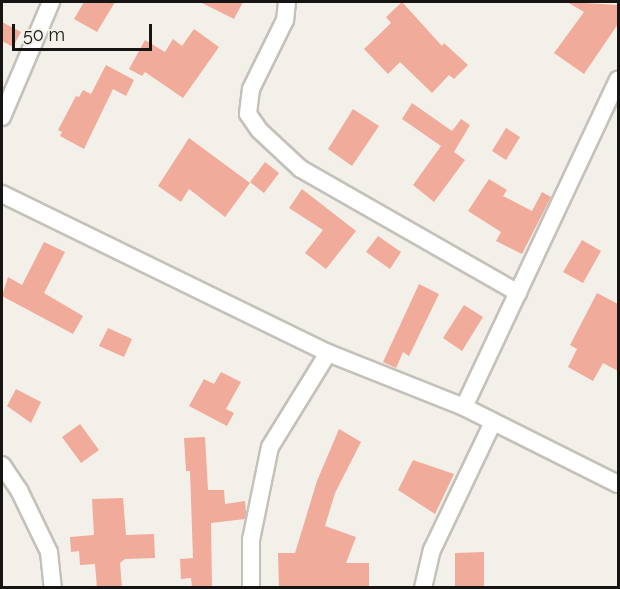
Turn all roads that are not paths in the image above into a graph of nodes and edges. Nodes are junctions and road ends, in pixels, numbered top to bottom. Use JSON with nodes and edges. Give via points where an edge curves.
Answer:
{"nodes":[{"id":1,"x":51,"y":2,"type":"edge"},
{"id":2,"x":287,"y":2,"type":"edge"},
{"id":3,"x":618,"y":79,"type":"edge"},
{"id":4,"x":2,"y":117,"type":"edge"},
{"id":5,"x":2,"y":194,"type":"edge"},
{"id":6,"x":518,"y":293,"type":"junction"},
{"id":7,"x":328,"y":353,"type":"junction"},
{"id":8,"x":464,"y":407,"type":"junction"},
{"id":9,"x":493,"y":422,"type":"junction"},
{"id":10,"x":2,"y":465,"type":"edge"},
{"id":11,"x":618,"y":484,"type":"edge"},
{"id":12,"x":53,"y":588,"type":"edge"},
{"id":13,"x":250,"y":588,"type":"edge"},
{"id":14,"x":423,"y":588,"type":"edge"}],
"edges":[{"from":1,"to":4,"type":"street"},
{"from":2,"to":6,"type":"street","via":[[285,20],[251,89],[248,114],[259,130],[301,169]]},
{"from":3,"to":6,"type":"street"},
{"from":5,"to":7,"type":"street"},
{"from":6,"to":8,"type":"street"},
{"from":7,"to":8,"type":"street"},
{"from":7,"to":13,"type":"street","via":[[270,447],[251,540]]},
{"from":8,"to":9,"type":"street"},
{"from":9,"to":11,"type":"street"},
{"from":9,"to":14,"type":"street","via":[[432,550]]},
{"from":10,"to":12,"type":"street","via":[[19,490],[49,552]]}]}
